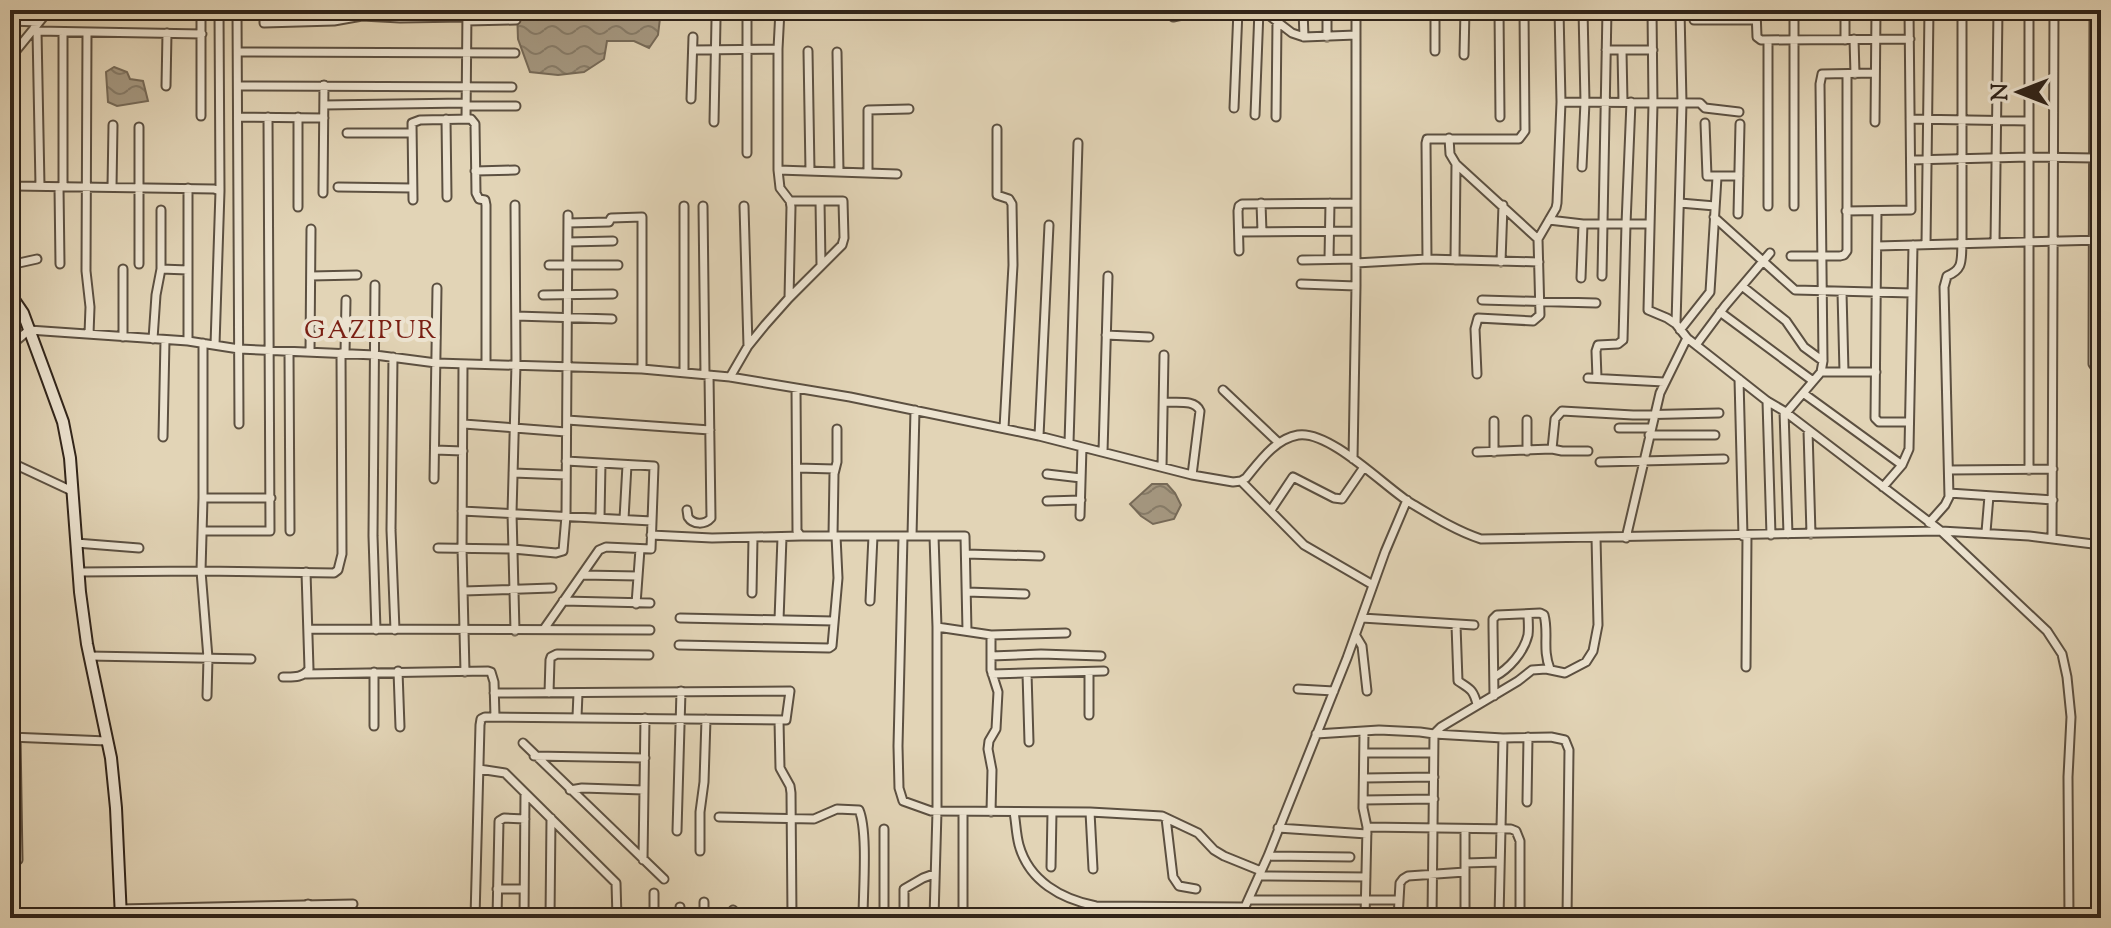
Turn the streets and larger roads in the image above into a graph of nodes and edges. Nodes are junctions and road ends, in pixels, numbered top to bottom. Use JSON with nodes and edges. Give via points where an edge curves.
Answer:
{"nodes":[{"id":1,"x":49,"y":10,"type":"edge"},
{"id":2,"x":201,"y":10,"type":"edge"},
{"id":3,"x":219,"y":10,"type":"edge"},
{"id":4,"x":237,"y":10,"type":"edge"},
{"id":5,"x":264,"y":10,"type":"edge"},
{"id":6,"x":747,"y":10,"type":"edge"},
{"id":7,"x":780,"y":10,"type":"edge"},
{"id":8,"x":1187,"y":10,"type":"edge"},
{"id":9,"x":1238,"y":10,"type":"edge"},
{"id":10,"x":1261,"y":10,"type":"edge"},
{"id":11,"x":1303,"y":10,"type":"edge"},
{"id":12,"x":1327,"y":10,"type":"edge"},
{"id":13,"x":1356,"y":10,"type":"edge"},
{"id":14,"x":1435,"y":10,"type":"edge"},
{"id":15,"x":1465,"y":10,"type":"edge"},
{"id":16,"x":1499,"y":10,"type":"edge"},
{"id":17,"x":1524,"y":10,"type":"edge"},
{"id":18,"x":1559,"y":10,"type":"edge"},
{"id":19,"x":1583,"y":10,"type":"edge"},
{"id":20,"x":1607,"y":10,"type":"edge"},
{"id":21,"x":1652,"y":10,"type":"edge"},
{"id":22,"x":1680,"y":10,"type":"edge"},
{"id":23,"x":1756,"y":10,"type":"edge"},
{"id":24,"x":1794,"y":10,"type":"edge"},
{"id":25,"x":1845,"y":10,"type":"edge"},
{"id":26,"x":1876,"y":10,"type":"edge"},
{"id":27,"x":1909,"y":10,"type":"edge"},
{"id":28,"x":1929,"y":10,"type":"edge"},
{"id":29,"x":1962,"y":10,"type":"edge"},
{"id":30,"x":1998,"y":10,"type":"edge"},
{"id":31,"x":2029,"y":10,"type":"edge"},
{"id":32,"x":2054,"y":10,"type":"edge"},
{"id":33,"x":2094,"y":10,"type":"edge"},
{"id":34,"x":467,"y":16,"type":"edge"},
{"id":35,"x":1173,"y":17,"type":"dead end"},
{"id":36,"x":516,"y":20,"type":"dead end"},
{"id":37,"x":716,"y":20,"type":"dead end"},
{"id":38,"x":1694,"y":20,"type":"dead end"},
{"id":39,"x":1756,"y":20,"type":"junction"},
{"id":40,"x":10,"y":21,"type":"edge"},
{"id":41,"x":1277,"y":21,"type":"junction"},
{"id":42,"x":37,"y":27,"type":"junction"},
{"id":43,"x":63,"y":32,"type":"junction"},
{"id":44,"x":87,"y":32,"type":"junction"},
{"id":45,"x":167,"y":33,"type":"junction"},
{"id":46,"x":202,"y":34,"type":"junction"},
{"id":47,"x":1356,"y":35,"type":"junction"},
{"id":48,"x":693,"y":37,"type":"dead end"},
{"id":49,"x":1304,"y":37,"type":"junction"},
{"id":50,"x":1327,"y":37,"type":"junction"},
{"id":51,"x":1875,"y":39,"type":"junction"},
{"id":52,"x":1910,"y":39,"type":"junction"},
{"id":53,"x":1794,"y":40,"type":"junction"},
{"id":54,"x":1849,"y":40,"type":"junction"},
{"id":55,"x":1768,"y":41,"type":"junction"},
{"id":56,"x":778,"y":49,"type":"junction"},
{"id":57,"x":693,"y":50,"type":"junction"},
{"id":58,"x":716,"y":50,"type":"junction"},
{"id":59,"x":1606,"y":50,"type":"junction"},
{"id":60,"x":1653,"y":50,"type":"junction"},
{"id":61,"x":748,"y":51,"type":"junction"},
{"id":62,"x":808,"y":51,"type":"dead end"},
{"id":63,"x":1435,"y":51,"type":"dead end"},
{"id":64,"x":1622,"y":51,"type":"junction"},
{"id":65,"x":238,"y":52,"type":"junction"},
{"id":66,"x":837,"y":52,"type":"dead end"},
{"id":67,"x":467,"y":53,"type":"junction"},
{"id":68,"x":515,"y":53,"type":"dead end"},
{"id":69,"x":1464,"y":55,"type":"dead end"},
{"id":70,"x":10,"y":58,"type":"edge"},
{"id":71,"x":1875,"y":73,"type":"junction"},
{"id":72,"x":10,"y":74,"type":"edge"},
{"id":73,"x":1851,"y":74,"type":"junction"},
{"id":74,"x":324,"y":85,"type":"junction"},
{"id":75,"x":166,"y":86,"type":"dead end"},
{"id":76,"x":238,"y":86,"type":"junction"},
{"id":77,"x":466,"y":86,"type":"junction"},
{"id":78,"x":512,"y":87,"type":"dead end"},
{"id":79,"x":691,"y":99,"type":"dead end"},
{"id":80,"x":1605,"y":101,"type":"junction"},
{"id":81,"x":1561,"y":102,"type":"junction"},
{"id":82,"x":1585,"y":102,"type":"junction"},
{"id":83,"x":1627,"y":102,"type":"junction"},
{"id":84,"x":1682,"y":103,"type":"junction"},
{"id":85,"x":466,"y":104,"type":"junction"},
{"id":86,"x":1653,"y":104,"type":"junction"},
{"id":87,"x":324,"y":105,"type":"junction"},
{"id":88,"x":516,"y":106,"type":"dead end"},
{"id":89,"x":1234,"y":108,"type":"dead end"},
{"id":90,"x":909,"y":109,"type":"dead end"},
{"id":91,"x":1739,"y":112,"type":"dead end"},
{"id":92,"x":1255,"y":115,"type":"dead end"},
{"id":93,"x":201,"y":116,"type":"dead end"},
{"id":94,"x":238,"y":117,"type":"junction"},
{"id":95,"x":268,"y":117,"type":"junction"},
{"id":96,"x":298,"y":117,"type":"junction"},
{"id":97,"x":1276,"y":117,"type":"dead end"},
{"id":98,"x":1500,"y":117,"type":"dead end"},
{"id":99,"x":324,"y":118,"type":"junction"},
{"id":100,"x":446,"y":119,"type":"junction"},
{"id":101,"x":466,"y":119,"type":"junction"},
{"id":102,"x":1910,"y":119,"type":"junction"},
{"id":103,"x":1928,"y":119,"type":"junction"},
{"id":104,"x":1962,"y":119,"type":"junction"},
{"id":105,"x":1997,"y":120,"type":"junction"},
{"id":106,"x":2029,"y":121,"type":"junction"},
{"id":107,"x":714,"y":122,"type":"dead end"},
{"id":108,"x":1875,"y":122,"type":"dead end"},
{"id":109,"x":1705,"y":123,"type":"dead end"},
{"id":110,"x":1740,"y":124,"type":"dead end"},
{"id":111,"x":113,"y":125,"type":"dead end"},
{"id":112,"x":139,"y":127,"type":"dead end"},
{"id":113,"x":997,"y":129,"type":"dead end"},
{"id":114,"x":347,"y":133,"type":"dead end"},
{"id":115,"x":412,"y":133,"type":"junction"},
{"id":116,"x":1449,"y":138,"type":"junction"},
{"id":117,"x":1078,"y":143,"type":"dead end"},
{"id":118,"x":747,"y":153,"type":"dead end"},
{"id":119,"x":2029,"y":157,"type":"junction"},
{"id":120,"x":2054,"y":157,"type":"junction"},
{"id":121,"x":1997,"y":158,"type":"junction"},
{"id":122,"x":2094,"y":158,"type":"junction"},
{"id":123,"x":1928,"y":159,"type":"junction"},
{"id":124,"x":1962,"y":159,"type":"junction"},
{"id":125,"x":1911,"y":160,"type":"junction"},
{"id":126,"x":1456,"y":164,"type":"junction"},
{"id":127,"x":1582,"y":167,"type":"dead end"},
{"id":128,"x":515,"y":170,"type":"dead end"},
{"id":129,"x":778,"y":170,"type":"junction"},
{"id":130,"x":475,"y":171,"type":"junction"},
{"id":131,"x":810,"y":171,"type":"junction"},
{"id":132,"x":839,"y":172,"type":"junction"},
{"id":133,"x":868,"y":173,"type":"junction"},
{"id":134,"x":897,"y":174,"type":"dead end"},
{"id":135,"x":1739,"y":176,"type":"junction"},
{"id":136,"x":1717,"y":177,"type":"junction"},
{"id":137,"x":40,"y":186,"type":"junction"},
{"id":138,"x":61,"y":187,"type":"junction"},
{"id":139,"x":87,"y":187,"type":"junction"},
{"id":140,"x":112,"y":187,"type":"junction"},
{"id":141,"x":338,"y":187,"type":"dead end"},
{"id":142,"x":139,"y":188,"type":"junction"},
{"id":143,"x":188,"y":188,"type":"junction"},
{"id":144,"x":412,"y":188,"type":"junction"},
{"id":145,"x":220,"y":191,"type":"junction"},
{"id":146,"x":323,"y":193,"type":"dead end"},
{"id":147,"x":447,"y":197,"type":"dead end"},
{"id":148,"x":413,"y":200,"type":"dead end"},
{"id":149,"x":790,"y":201,"type":"junction"},
{"id":150,"x":820,"y":201,"type":"junction"},
{"id":151,"x":1261,"y":203,"type":"junction"},
{"id":152,"x":1330,"y":203,"type":"junction"},
{"id":153,"x":1356,"y":203,"type":"junction"},
{"id":154,"x":1680,"y":203,"type":"junction"},
{"id":155,"x":515,"y":205,"type":"dead end"},
{"id":156,"x":1503,"y":205,"type":"junction"},
{"id":157,"x":684,"y":206,"type":"dead end"},
{"id":158,"x":703,"y":206,"type":"dead end"},
{"id":159,"x":744,"y":206,"type":"dead end"},
{"id":160,"x":1715,"y":206,"type":"junction"},
{"id":161,"x":1768,"y":206,"type":"dead end"},
{"id":162,"x":1794,"y":206,"type":"dead end"},
{"id":163,"x":298,"y":207,"type":"dead end"},
{"id":164,"x":161,"y":210,"type":"dead end"},
{"id":165,"x":1846,"y":211,"type":"junction"},
{"id":166,"x":1877,"y":211,"type":"junction"},
{"id":167,"x":1738,"y":214,"type":"dead end"},
{"id":168,"x":1714,"y":217,"type":"junction"},
{"id":169,"x":1549,"y":220,"type":"junction"},
{"id":170,"x":1583,"y":224,"type":"junction"},
{"id":171,"x":1603,"y":224,"type":"junction"},
{"id":172,"x":1626,"y":224,"type":"junction"},
{"id":173,"x":1649,"y":224,"type":"junction"},
{"id":174,"x":1049,"y":225,"type":"dead end"},
{"id":175,"x":311,"y":229,"type":"dead end"},
{"id":176,"x":1356,"y":231,"type":"junction"},
{"id":177,"x":1239,"y":232,"type":"junction"},
{"id":178,"x":1262,"y":232,"type":"junction"},
{"id":179,"x":1330,"y":232,"type":"junction"},
{"id":180,"x":1538,"y":239,"type":"junction"},
{"id":181,"x":2098,"y":240,"type":"edge"},
{"id":182,"x":613,"y":241,"type":"dead end"},
{"id":183,"x":2055,"y":241,"type":"junction"},
{"id":184,"x":568,"y":242,"type":"junction"},
{"id":185,"x":1995,"y":242,"type":"junction"},
{"id":186,"x":2030,"y":242,"type":"junction"},
{"id":187,"x":1962,"y":243,"type":"junction"},
{"id":188,"x":1926,"y":244,"type":"junction"},
{"id":189,"x":1913,"y":245,"type":"junction"},
{"id":190,"x":1877,"y":246,"type":"junction"},
{"id":191,"x":1239,"y":251,"type":"dead end"},
{"id":192,"x":1770,"y":253,"type":"dead end"},
{"id":193,"x":1791,"y":256,"type":"dead end"},
{"id":194,"x":1821,"y":256,"type":"junction"},
{"id":195,"x":37,"y":259,"type":"dead end"},
{"id":196,"x":1329,"y":259,"type":"junction"},
{"id":197,"x":1427,"y":259,"type":"junction"},
{"id":198,"x":1302,"y":260,"type":"dead end"},
{"id":199,"x":1455,"y":260,"type":"junction"},
{"id":200,"x":1356,"y":261,"type":"junction"},
{"id":201,"x":1501,"y":262,"type":"junction"},
{"id":202,"x":1539,"y":262,"type":"junction"},
{"id":203,"x":1762,"y":262,"type":"junction"},
{"id":204,"x":60,"y":264,"type":"dead end"},
{"id":205,"x":139,"y":264,"type":"dead end"},
{"id":206,"x":10,"y":265,"type":"edge"},
{"id":207,"x":549,"y":265,"type":"dead end"},
{"id":208,"x":568,"y":265,"type":"junction"},
{"id":209,"x":618,"y":265,"type":"dead end"},
{"id":210,"x":821,"y":265,"type":"junction"},
{"id":211,"x":123,"y":269,"type":"dead end"},
{"id":212,"x":161,"y":269,"type":"junction"},
{"id":213,"x":188,"y":270,"type":"junction"},
{"id":214,"x":357,"y":275,"type":"dead end"},
{"id":215,"x":311,"y":276,"type":"junction"},
{"id":216,"x":1108,"y":276,"type":"dead end"},
{"id":217,"x":1602,"y":276,"type":"dead end"},
{"id":218,"x":1581,"y":278,"type":"dead end"},
{"id":219,"x":1301,"y":284,"type":"dead end"},
{"id":220,"x":375,"y":285,"type":"dead end"},
{"id":221,"x":1356,"y":286,"type":"junction"},
{"id":222,"x":1742,"y":286,"type":"junction"},
{"id":223,"x":437,"y":288,"type":"dead end"},
{"id":224,"x":1822,"y":292,"type":"junction"},
{"id":225,"x":1842,"y":292,"type":"junction"},
{"id":226,"x":1877,"y":292,"type":"junction"},
{"id":227,"x":1912,"y":293,"type":"junction"},
{"id":228,"x":10,"y":294,"type":"edge"},
{"id":229,"x":613,"y":294,"type":"dead end"},
{"id":230,"x":543,"y":295,"type":"dead end"},
{"id":231,"x":567,"y":295,"type":"junction"},
{"id":232,"x":789,"y":298,"type":"junction"},
{"id":233,"x":346,"y":300,"type":"dead end"},
{"id":234,"x":1482,"y":300,"type":"dead end"},
{"id":235,"x":1539,"y":301,"type":"junction"},
{"id":236,"x":1596,"y":303,"type":"dead end"},
{"id":237,"x":1720,"y":312,"type":"junction"},
{"id":238,"x":516,"y":316,"type":"junction"},
{"id":239,"x":567,"y":318,"type":"junction"},
{"id":240,"x":612,"y":319,"type":"dead end"},
{"id":241,"x":1678,"y":327,"type":"junction"},
{"id":242,"x":29,"y":330,"type":"junction"},
{"id":243,"x":89,"y":334,"type":"junction"},
{"id":244,"x":1106,"y":335,"type":"junction"},
{"id":245,"x":123,"y":337,"type":"junction"},
{"id":246,"x":1149,"y":337,"type":"dead end"},
{"id":247,"x":1687,"y":338,"type":"junction"},
{"id":248,"x":153,"y":339,"type":"junction"},
{"id":249,"x":165,"y":340,"type":"junction"},
{"id":250,"x":188,"y":341,"type":"junction"},
{"id":251,"x":203,"y":343,"type":"junction"},
{"id":252,"x":215,"y":345,"type":"junction"},
{"id":253,"x":1696,"y":345,"type":"junction"},
{"id":254,"x":10,"y":346,"type":"edge"},
{"id":255,"x":748,"y":346,"type":"junction"},
{"id":256,"x":239,"y":349,"type":"junction"},
{"id":257,"x":270,"y":350,"type":"junction"},
{"id":258,"x":289,"y":352,"type":"junction"},
{"id":259,"x":310,"y":352,"type":"junction"},
{"id":260,"x":343,"y":353,"type":"junction"},
{"id":261,"x":375,"y":355,"type":"junction"},
{"id":262,"x":1164,"y":355,"type":"dead end"},
{"id":263,"x":393,"y":357,"type":"junction"},
{"id":264,"x":1823,"y":361,"type":"junction"},
{"id":265,"x":436,"y":363,"type":"junction"},
{"id":266,"x":463,"y":364,"type":"junction"},
{"id":267,"x":486,"y":364,"type":"junction"},
{"id":268,"x":516,"y":364,"type":"junction"},
{"id":269,"x":2101,"y":367,"type":"edge"},
{"id":270,"x":567,"y":368,"type":"junction"},
{"id":271,"x":642,"y":369,"type":"junction"},
{"id":272,"x":684,"y":372,"type":"junction"},
{"id":273,"x":1821,"y":372,"type":"junction"},
{"id":274,"x":1844,"y":372,"type":"junction"},
{"id":275,"x":1876,"y":372,"type":"junction"},
{"id":276,"x":707,"y":374,"type":"junction"},
{"id":277,"x":1477,"y":374,"type":"dead end"},
{"id":278,"x":730,"y":377,"type":"junction"},
{"id":279,"x":1739,"y":379,"type":"junction"},
{"id":280,"x":1813,"y":381,"type":"junction"},
{"id":281,"x":1664,"y":382,"type":"junction"},
{"id":282,"x":796,"y":388,"type":"junction"},
{"id":283,"x":1223,"y":390,"type":"dead end"},
{"id":284,"x":1803,"y":393,"type":"junction"},
{"id":285,"x":1767,"y":401,"type":"junction"},
{"id":286,"x":1164,"y":402,"type":"junction"},
{"id":287,"x":915,"y":410,"type":"junction"},
{"id":288,"x":1785,"y":412,"type":"junction"},
{"id":289,"x":1719,"y":413,"type":"dead end"},
{"id":290,"x":1655,"y":414,"type":"junction"},
{"id":291,"x":567,"y":420,"type":"junction"},
{"id":292,"x":1527,"y":420,"type":"dead end"},
{"id":293,"x":1494,"y":421,"type":"dead end"},
{"id":294,"x":1909,"y":422,"type":"junction"},
{"id":295,"x":239,"y":424,"type":"dead end"},
{"id":296,"x":464,"y":424,"type":"junction"},
{"id":297,"x":515,"y":426,"type":"junction"},
{"id":298,"x":1004,"y":428,"type":"junction"},
{"id":299,"x":1619,"y":428,"type":"dead end"},
{"id":300,"x":837,"y":429,"type":"dead end"},
{"id":301,"x":710,"y":430,"type":"junction"},
{"id":302,"x":1808,"y":430,"type":"junction"},
{"id":303,"x":566,"y":432,"type":"junction"},
{"id":304,"x":1650,"y":432,"type":"junction"},
{"id":305,"x":1715,"y":435,"type":"dead end"},
{"id":306,"x":1039,"y":436,"type":"junction"},
{"id":307,"x":163,"y":437,"type":"dead end"},
{"id":308,"x":1069,"y":443,"type":"junction"},
{"id":309,"x":1279,"y":443,"type":"junction"},
{"id":310,"x":1082,"y":447,"type":"junction"},
{"id":311,"x":1552,"y":449,"type":"junction"},
{"id":312,"x":435,"y":450,"type":"junction"},
{"id":313,"x":463,"y":451,"type":"junction"},
{"id":314,"x":1527,"y":451,"type":"junction"},
{"id":315,"x":1588,"y":451,"type":"dead end"},
{"id":316,"x":1103,"y":452,"type":"junction"},
{"id":317,"x":1477,"y":452,"type":"dead end"},
{"id":318,"x":1494,"y":452,"type":"junction"},
{"id":319,"x":1353,"y":459,"type":"junction"},
{"id":320,"x":1724,"y":459,"type":"dead end"},
{"id":321,"x":1645,"y":460,"type":"junction"},
{"id":322,"x":566,"y":461,"type":"junction"},
{"id":323,"x":10,"y":462,"type":"edge"},
{"id":324,"x":1600,"y":462,"type":"dead end"},
{"id":325,"x":601,"y":463,"type":"junction"},
{"id":326,"x":627,"y":465,"type":"junction"},
{"id":327,"x":1902,"y":465,"type":"junction"},
{"id":328,"x":1162,"y":467,"type":"junction"},
{"id":329,"x":1364,"y":467,"type":"junction"},
{"id":330,"x":797,"y":468,"type":"junction"},
{"id":331,"x":835,"y":469,"type":"junction"},
{"id":332,"x":2053,"y":469,"type":"junction"},
{"id":333,"x":1949,"y":470,"type":"junction"},
{"id":334,"x":2029,"y":470,"type":"junction"},
{"id":335,"x":513,"y":473,"type":"junction"},
{"id":336,"x":1047,"y":474,"type":"dead end"},
{"id":337,"x":566,"y":475,"type":"junction"},
{"id":338,"x":1192,"y":475,"type":"junction"},
{"id":339,"x":1081,"y":478,"type":"junction"},
{"id":340,"x":434,"y":479,"type":"dead end"},
{"id":341,"x":1241,"y":481,"type":"junction"},
{"id":342,"x":1883,"y":487,"type":"junction"},
{"id":343,"x":72,"y":491,"type":"junction"},
{"id":344,"x":1949,"y":493,"type":"junction"},
{"id":345,"x":1989,"y":496,"type":"junction"},
{"id":346,"x":203,"y":498,"type":"junction"},
{"id":347,"x":271,"y":498,"type":"junction"},
{"id":348,"x":1081,"y":500,"type":"junction"},
{"id":349,"x":1407,"y":500,"type":"junction"},
{"id":350,"x":2053,"y":500,"type":"junction"},
{"id":351,"x":1047,"y":501,"type":"dead end"},
{"id":352,"x":687,"y":510,"type":"dead end"},
{"id":353,"x":1271,"y":510,"type":"junction"},
{"id":354,"x":462,"y":511,"type":"junction"},
{"id":355,"x":512,"y":513,"type":"junction"},
{"id":356,"x":566,"y":516,"type":"junction"},
{"id":357,"x":1080,"y":516,"type":"dead end"},
{"id":358,"x":600,"y":518,"type":"junction"},
{"id":359,"x":624,"y":519,"type":"junction"},
{"id":360,"x":652,"y":521,"type":"junction"},
{"id":361,"x":1929,"y":523,"type":"junction"},
{"id":362,"x":202,"y":531,"type":"junction"},
{"id":363,"x":290,"y":531,"type":"dead end"},
{"id":364,"x":1941,"y":531,"type":"junction"},
{"id":365,"x":1986,"y":532,"type":"junction"},
{"id":366,"x":1788,"y":534,"type":"junction"},
{"id":367,"x":1811,"y":534,"type":"junction"},
{"id":368,"x":651,"y":535,"type":"junction"},
{"id":369,"x":1771,"y":535,"type":"junction"},
{"id":370,"x":801,"y":536,"type":"junction"},
{"id":371,"x":835,"y":536,"type":"junction"},
{"id":372,"x":873,"y":536,"type":"junction"},
{"id":373,"x":908,"y":536,"type":"junction"},
{"id":374,"x":934,"y":536,"type":"junction"},
{"id":375,"x":1745,"y":536,"type":"junction"},
{"id":376,"x":782,"y":537,"type":"junction"},
{"id":377,"x":1596,"y":537,"type":"junction"},
{"id":378,"x":753,"y":538,"type":"junction"},
{"id":379,"x":1626,"y":538,"type":"junction"},
{"id":380,"x":2052,"y":538,"type":"junction"},
{"id":381,"x":76,"y":543,"type":"junction"},
{"id":382,"x":2101,"y":545,"type":"edge"},
{"id":383,"x":139,"y":548,"type":"dead end"},
{"id":384,"x":438,"y":548,"type":"dead end"},
{"id":385,"x":462,"y":548,"type":"junction"},
{"id":386,"x":513,"y":549,"type":"junction"},
{"id":387,"x":640,"y":549,"type":"junction"},
{"id":388,"x":966,"y":554,"type":"junction"},
{"id":389,"x":1040,"y":556,"type":"dead end"},
{"id":390,"x":201,"y":571,"type":"junction"},
{"id":391,"x":79,"y":572,"type":"junction"},
{"id":392,"x":306,"y":572,"type":"junction"},
{"id":393,"x":582,"y":575,"type":"junction"},
{"id":394,"x":638,"y":576,"type":"junction"},
{"id":395,"x":1373,"y":585,"type":"junction"},
{"id":396,"x":552,"y":588,"type":"dead end"},
{"id":397,"x":515,"y":590,"type":"junction"},
{"id":398,"x":464,"y":591,"type":"junction"},
{"id":399,"x":967,"y":592,"type":"junction"},
{"id":400,"x":752,"y":593,"type":"dead end"},
{"id":401,"x":1025,"y":594,"type":"dead end"},
{"id":402,"x":563,"y":601,"type":"junction"},
{"id":403,"x":870,"y":601,"type":"dead end"},
{"id":404,"x":650,"y":603,"type":"dead end"},
{"id":405,"x":636,"y":604,"type":"junction"},
{"id":406,"x":1528,"y":614,"type":"junction"},
{"id":407,"x":680,"y":618,"type":"dead end"},
{"id":408,"x":1362,"y":618,"type":"junction"},
{"id":409,"x":779,"y":620,"type":"junction"},
{"id":410,"x":834,"y":621,"type":"junction"},
{"id":411,"x":1456,"y":625,"type":"junction"},
{"id":412,"x":1474,"y":625,"type":"dead end"},
{"id":413,"x":937,"y":627,"type":"junction"},
{"id":414,"x":308,"y":629,"type":"junction"},
{"id":415,"x":544,"y":629,"type":"junction"},
{"id":416,"x":376,"y":630,"type":"junction"},
{"id":417,"x":395,"y":630,"type":"junction"},
{"id":418,"x":650,"y":630,"type":"dead end"},
{"id":419,"x":463,"y":631,"type":"junction"},
{"id":420,"x":515,"y":631,"type":"junction"},
{"id":421,"x":967,"y":631,"type":"junction"},
{"id":422,"x":1066,"y":633,"type":"dead end"},
{"id":423,"x":991,"y":635,"type":"junction"},
{"id":424,"x":1356,"y":636,"type":"junction"},
{"id":425,"x":679,"y":645,"type":"dead end"},
{"id":426,"x":649,"y":655,"type":"dead end"},
{"id":427,"x":89,"y":656,"type":"junction"},
{"id":428,"x":991,"y":656,"type":"junction"},
{"id":429,"x":1101,"y":656,"type":"dead end"},
{"id":430,"x":208,"y":658,"type":"junction"},
{"id":431,"x":251,"y":659,"type":"dead end"},
{"id":432,"x":1746,"y":667,"type":"dead end"},
{"id":433,"x":1550,"y":669,"type":"junction"},
{"id":434,"x":398,"y":671,"type":"junction"},
{"id":435,"x":1104,"y":671,"type":"dead end"},
{"id":436,"x":374,"y":672,"type":"junction"},
{"id":437,"x":465,"y":672,"type":"junction"},
{"id":438,"x":1089,"y":672,"type":"junction"},
{"id":439,"x":1027,"y":673,"type":"junction"},
{"id":440,"x":306,"y":674,"type":"junction"},
{"id":441,"x":992,"y":674,"type":"junction"},
{"id":442,"x":283,"y":677,"type":"dead end"},
{"id":443,"x":1494,"y":677,"type":"junction"},
{"id":444,"x":1298,"y":689,"type":"dead end"},
{"id":445,"x":681,"y":691,"type":"junction"},
{"id":446,"x":1334,"y":691,"type":"junction"},
{"id":447,"x":1367,"y":691,"type":"dead end"},
{"id":448,"x":494,"y":693,"type":"junction"},
{"id":449,"x":549,"y":693,"type":"junction"},
{"id":450,"x":578,"y":693,"type":"junction"},
{"id":451,"x":207,"y":696,"type":"dead end"},
{"id":452,"x":1494,"y":696,"type":"junction"},
{"id":453,"x":1477,"y":704,"type":"junction"},
{"id":454,"x":1089,"y":715,"type":"dead end"},
{"id":455,"x":495,"y":717,"type":"junction"},
{"id":456,"x":577,"y":717,"type":"junction"},
{"id":457,"x":645,"y":718,"type":"junction"},
{"id":458,"x":681,"y":718,"type":"junction"},
{"id":459,"x":706,"y":719,"type":"junction"},
{"id":460,"x":779,"y":720,"type":"junction"},
{"id":461,"x":374,"y":726,"type":"dead end"},
{"id":462,"x":400,"y":727,"type":"dead end"},
{"id":463,"x":1364,"y":732,"type":"junction"},
{"id":464,"x":1316,"y":734,"type":"junction"},
{"id":465,"x":1434,"y":734,"type":"junction"},
{"id":466,"x":13,"y":737,"type":"edge"},
{"id":467,"x":1528,"y":737,"type":"junction"},
{"id":468,"x":1503,"y":738,"type":"junction"},
{"id":469,"x":107,"y":741,"type":"junction"},
{"id":470,"x":1029,"y":742,"type":"dead end"},
{"id":471,"x":523,"y":743,"type":"dead end"},
{"id":472,"x":1364,"y":753,"type":"junction"},
{"id":473,"x":1433,"y":753,"type":"junction"},
{"id":474,"x":534,"y":756,"type":"junction"},
{"id":475,"x":645,"y":758,"type":"junction"},
{"id":476,"x":479,"y":769,"type":"junction"},
{"id":477,"x":1434,"y":777,"type":"junction"},
{"id":478,"x":1364,"y":778,"type":"junction"},
{"id":479,"x":570,"y":790,"type":"junction"},
{"id":480,"x":644,"y":790,"type":"junction"},
{"id":481,"x":525,"y":793,"type":"junction"},
{"id":482,"x":1434,"y":799,"type":"junction"},
{"id":483,"x":1363,"y":800,"type":"junction"},
{"id":484,"x":1527,"y":802,"type":"dead end"},
{"id":485,"x":937,"y":811,"type":"junction"},
{"id":486,"x":963,"y":812,"type":"junction"},
{"id":487,"x":991,"y":812,"type":"junction"},
{"id":488,"x":1014,"y":812,"type":"junction"},
{"id":489,"x":1052,"y":812,"type":"junction"},
{"id":490,"x":1090,"y":812,"type":"junction"},
{"id":491,"x":719,"y":817,"type":"dead end"},
{"id":492,"x":551,"y":818,"type":"junction"},
{"id":493,"x":1166,"y":818,"type":"junction"},
{"id":494,"x":525,"y":819,"type":"junction"},
{"id":495,"x":790,"y":819,"type":"junction"},
{"id":496,"x":1278,"y":828,"type":"junction"},
{"id":497,"x":884,"y":829,"type":"dead end"},
{"id":498,"x":1432,"y":829,"type":"junction"},
{"id":499,"x":1501,"y":829,"type":"junction"},
{"id":500,"x":1465,"y":830,"type":"junction"},
{"id":501,"x":677,"y":831,"type":"dead end"},
{"id":502,"x":1367,"y":831,"type":"junction"},
{"id":503,"x":700,"y":851,"type":"dead end"},
{"id":504,"x":1268,"y":856,"type":"junction"},
{"id":505,"x":1336,"y":857,"type":"junction"},
{"id":506,"x":1350,"y":857,"type":"dead end"},
{"id":507,"x":18,"y":860,"type":"dead end"},
{"id":508,"x":643,"y":860,"type":"junction"},
{"id":509,"x":1500,"y":862,"type":"junction"},
{"id":510,"x":1051,"y":867,"type":"dead end"},
{"id":511,"x":1465,"y":867,"type":"junction"},
{"id":512,"x":1093,"y":869,"type":"dead end"},
{"id":513,"x":1260,"y":873,"type":"junction"},
{"id":514,"x":934,"y":874,"type":"junction"},
{"id":515,"x":1432,"y":874,"type":"junction"},
{"id":516,"x":1334,"y":876,"type":"junction"},
{"id":517,"x":1366,"y":877,"type":"junction"},
{"id":518,"x":664,"y":879,"type":"dead end"},
{"id":519,"x":497,"y":889,"type":"junction"},
{"id":520,"x":524,"y":889,"type":"junction"},
{"id":521,"x":1196,"y":889,"type":"dead end"},
{"id":522,"x":654,"y":893,"type":"dead end"},
{"id":523,"x":1398,"y":900,"type":"junction"},
{"id":524,"x":1366,"y":901,"type":"junction"},
{"id":525,"x":704,"y":902,"type":"dead end"},
{"id":526,"x":308,"y":904,"type":"junction"},
{"id":527,"x":353,"y":904,"type":"dead end"},
{"id":528,"x":1247,"y":904,"type":"junction"},
{"id":529,"x":1096,"y":906,"type":"junction"},
{"id":530,"x":680,"y":907,"type":"dead end"},
{"id":531,"x":121,"y":914,"type":"edge"},
{"id":532,"x":10,"y":917,"type":"edge"},
{"id":533,"x":308,"y":918,"type":"edge"},
{"id":534,"x":475,"y":918,"type":"edge"},
{"id":535,"x":497,"y":918,"type":"edge"},
{"id":536,"x":524,"y":918,"type":"edge"},
{"id":537,"x":550,"y":918,"type":"edge"},
{"id":538,"x":617,"y":918,"type":"edge"},
{"id":539,"x":654,"y":918,"type":"edge"},
{"id":540,"x":680,"y":918,"type":"edge"},
{"id":541,"x":704,"y":918,"type":"edge"},
{"id":542,"x":792,"y":918,"type":"edge"},
{"id":543,"x":863,"y":918,"type":"edge"},
{"id":544,"x":884,"y":918,"type":"edge"},
{"id":545,"x":904,"y":918,"type":"edge"},
{"id":546,"x":934,"y":918,"type":"edge"},
{"id":547,"x":963,"y":918,"type":"edge"},
{"id":548,"x":1098,"y":918,"type":"edge"},
{"id":549,"x":1240,"y":918,"type":"edge"},
{"id":550,"x":1365,"y":918,"type":"edge"},
{"id":551,"x":1398,"y":918,"type":"edge"},
{"id":552,"x":1432,"y":918,"type":"edge"},
{"id":553,"x":1465,"y":918,"type":"edge"},
{"id":554,"x":1499,"y":918,"type":"edge"},
{"id":555,"x":1520,"y":918,"type":"edge"},
{"id":556,"x":1567,"y":918,"type":"edge"},
{"id":557,"x":2069,"y":918,"type":"edge"}],
"edges":[{"from":1,"to":42,"type":"street"},
{"from":2,"to":46,"type":"street"},
{"from":3,"to":145,"type":"street"},
{"from":4,"to":65,"type":"street"},
{"from":5,"to":34,"type":"street","via":[[264,23]]},
{"from":6,"to":61,"type":"street"},
{"from":7,"to":56,"type":"street"},
{"from":8,"to":35,"type":"street"},
{"from":9,"to":89,"type":"street"},
{"from":10,"to":41,"type":"street"},
{"from":10,"to":92,"type":"street"},
{"from":11,"to":49,"type":"street"},
{"from":12,"to":50,"type":"street"},
{"from":13,"to":47,"type":"street"},
{"from":14,"to":63,"type":"street"},
{"from":15,"to":69,"type":"street"},
{"from":16,"to":98,"type":"street"},
{"from":17,"to":116,"type":"street","via":[[1523,136]]},
{"from":18,"to":81,"type":"street"},
{"from":19,"to":82,"type":"street"},
{"from":20,"to":59,"type":"street"},
{"from":21,"to":60,"type":"street"},
{"from":22,"to":84,"type":"street"},
{"from":23,"to":39,"type":"street"},
{"from":24,"to":53,"type":"street"},
{"from":25,"to":54,"type":"street"},
{"from":26,"to":51,"type":"street"},
{"from":27,"to":52,"type":"street"},
{"from":28,"to":103,"type":"street"},
{"from":29,"to":104,"type":"street"},
{"from":30,"to":105,"type":"street"},
{"from":31,"to":106,"type":"street"},
{"from":32,"to":120,"type":"street"},
{"from":33,"to":122,"type":"street"},
{"from":34,"to":36,"type":"street"},
{"from":34,"to":67,"type":"street"},
{"from":37,"to":58,"type":"street"},
{"from":38,"to":39,"type":"street"},
{"from":39,"to":55,"type":"street","via":[[1757,37]]},
{"from":40,"to":42,"type":"street"},
{"from":41,"to":49,"type":"street"},
{"from":41,"to":97,"type":"street"},
{"from":42,"to":43,"type":"street"},
{"from":42,"to":70,"type":"street"},
{"from":42,"to":137,"type":"street"},
{"from":43,"to":44,"type":"street"},
{"from":43,"to":138,"type":"street"},
{"from":44,"to":45,"type":"street"},
{"from":44,"to":139,"type":"street"},
{"from":45,"to":46,"type":"street"},
{"from":45,"to":75,"type":"street"},
{"from":46,"to":93,"type":"street"},
{"from":47,"to":50,"type":"street"},
{"from":47,"to":153,"type":"street"},
{"from":48,"to":57,"type":"street"},
{"from":49,"to":50,"type":"street"},
{"from":51,"to":52,"type":"street"},
{"from":51,"to":54,"type":"street"},
{"from":51,"to":71,"type":"street"},
{"from":52,"to":102,"type":"street"},
{"from":53,"to":54,"type":"street"},
{"from":53,"to":55,"type":"street"},
{"from":53,"to":162,"type":"street"},
{"from":54,"to":73,"type":"street"},
{"from":55,"to":161,"type":"street"},
{"from":56,"to":61,"type":"street"},
{"from":56,"to":129,"type":"street"},
{"from":57,"to":58,"type":"street"},
{"from":57,"to":79,"type":"street"},
{"from":58,"to":61,"type":"street"},
{"from":58,"to":107,"type":"street"},
{"from":59,"to":64,"type":"street"},
{"from":59,"to":80,"type":"street"},
{"from":60,"to":64,"type":"street"},
{"from":60,"to":86,"type":"street"},
{"from":61,"to":118,"type":"street"},
{"from":62,"to":131,"type":"street"},
{"from":64,"to":83,"type":"street"},
{"from":65,"to":67,"type":"street"},
{"from":65,"to":76,"type":"street"},
{"from":66,"to":132,"type":"street"},
{"from":67,"to":68,"type":"street"},
{"from":67,"to":77,"type":"street"},
{"from":71,"to":73,"type":"street"},
{"from":71,"to":108,"type":"street"},
{"from":72,"to":137,"type":"street","via":[[14,186]]},
{"from":73,"to":165,"type":"street"},
{"from":73,"to":194,"type":"street","via":[[1822,74],[1820,84]]},
{"from":74,"to":76,"type":"street"},
{"from":74,"to":77,"type":"street"},
{"from":74,"to":87,"type":"street"},
{"from":76,"to":94,"type":"street"},
{"from":77,"to":78,"type":"street"},
{"from":77,"to":85,"type":"street"},
{"from":80,"to":82,"type":"street"},
{"from":80,"to":83,"type":"street"},
{"from":80,"to":171,"type":"street"},
{"from":81,"to":82,"type":"street"},
{"from":81,"to":169,"type":"street","via":[[1557,203]]},
{"from":82,"to":127,"type":"street"},
{"from":83,"to":86,"type":"street"},
{"from":83,"to":172,"type":"street"},
{"from":84,"to":86,"type":"street"},
{"from":84,"to":91,"type":"street"},
{"from":84,"to":154,"type":"street"},
{"from":85,"to":87,"type":"street"},
{"from":85,"to":88,"type":"street"},
{"from":85,"to":101,"type":"street"},
{"from":86,"to":173,"type":"street"},
{"from":87,"to":99,"type":"street"},
{"from":90,"to":133,"type":"street","via":[[868,110]]},
{"from":94,"to":95,"type":"street"},
{"from":94,"to":256,"type":"street"},
{"from":95,"to":96,"type":"street"},
{"from":95,"to":257,"type":"street"},
{"from":96,"to":99,"type":"street"},
{"from":96,"to":163,"type":"street"},
{"from":99,"to":146,"type":"street"},
{"from":100,"to":101,"type":"street"},
{"from":100,"to":115,"type":"street","via":[[415,121]]},
{"from":100,"to":147,"type":"street"},
{"from":101,"to":130,"type":"street","via":[[475,124]]},
{"from":102,"to":103,"type":"street"},
{"from":102,"to":125,"type":"street"},
{"from":103,"to":104,"type":"street"},
{"from":103,"to":123,"type":"street"},
{"from":104,"to":105,"type":"street"},
{"from":104,"to":124,"type":"street"},
{"from":105,"to":106,"type":"street"},
{"from":105,"to":121,"type":"street"},
{"from":106,"to":119,"type":"street"},
{"from":109,"to":136,"type":"street","via":[[1706,174]]},
{"from":110,"to":135,"type":"street"},
{"from":111,"to":140,"type":"street"},
{"from":112,"to":142,"type":"street"},
{"from":113,"to":298,"type":"street","via":[[997,195],[1012,204]]},
{"from":114,"to":115,"type":"street"},
{"from":115,"to":144,"type":"street"},
{"from":116,"to":126,"type":"street"},
{"from":116,"to":197,"type":"street","via":[[1432,137],[1426,143]]},
{"from":117,"to":308,"type":"street"},
{"from":119,"to":120,"type":"street"},
{"from":119,"to":121,"type":"street"},
{"from":119,"to":186,"type":"street"},
{"from":120,"to":122,"type":"street"},
{"from":120,"to":183,"type":"street"},
{"from":121,"to":124,"type":"street"},
{"from":121,"to":185,"type":"street"},
{"from":122,"to":181,"type":"street"},
{"from":123,"to":124,"type":"street"},
{"from":123,"to":125,"type":"street"},
{"from":123,"to":188,"type":"street"},
{"from":124,"to":187,"type":"street"},
{"from":125,"to":166,"type":"street","via":[[1911,210]]},
{"from":126,"to":156,"type":"street"},
{"from":126,"to":199,"type":"street"},
{"from":128,"to":130,"type":"street"},
{"from":129,"to":131,"type":"street"},
{"from":129,"to":149,"type":"street","via":[[780,188]]},
{"from":130,"to":267,"type":"street","via":[[477,196],[486,205]]},
{"from":131,"to":132,"type":"street"},
{"from":132,"to":133,"type":"street"},
{"from":133,"to":134,"type":"street"},
{"from":135,"to":136,"type":"street"},
{"from":135,"to":167,"type":"street"},
{"from":136,"to":160,"type":"street"},
{"from":137,"to":138,"type":"street"},
{"from":138,"to":139,"type":"street"},
{"from":138,"to":204,"type":"street"},
{"from":139,"to":140,"type":"street"},
{"from":139,"to":243,"type":"street"},
{"from":140,"to":142,"type":"street"},
{"from":141,"to":144,"type":"street"},
{"from":142,"to":143,"type":"street"},
{"from":142,"to":205,"type":"street"},
{"from":143,"to":145,"type":"street"},
{"from":143,"to":213,"type":"street"},
{"from":144,"to":148,"type":"street"},
{"from":145,"to":252,"type":"street"},
{"from":149,"to":150,"type":"street"},
{"from":149,"to":232,"type":"street"},
{"from":150,"to":210,"type":"street"},
{"from":150,"to":210,"type":"street","via":[[843,201],[844,238]]},
{"from":151,"to":152,"type":"street"},
{"from":151,"to":177,"type":"street","via":[[1239,206]]},
{"from":151,"to":178,"type":"street"},
{"from":152,"to":153,"type":"street"},
{"from":152,"to":179,"type":"street"},
{"from":153,"to":176,"type":"street"},
{"from":154,"to":160,"type":"street"},
{"from":154,"to":241,"type":"street"},
{"from":155,"to":238,"type":"street"},
{"from":156,"to":180,"type":"street"},
{"from":156,"to":201,"type":"street"},
{"from":157,"to":272,"type":"street"},
{"from":158,"to":276,"type":"street"},
{"from":159,"to":255,"type":"street"},
{"from":160,"to":168,"type":"street"},
{"from":164,"to":212,"type":"street"},
{"from":165,"to":166,"type":"street"},
{"from":165,"to":194,"type":"street","via":[[1847,251]]},
{"from":166,"to":190,"type":"street"},
{"from":168,"to":203,"type":"street"},
{"from":168,"to":241,"type":"street","via":[[1710,292]]},
{"from":169,"to":170,"type":"street"},
{"from":169,"to":180,"type":"street"},
{"from":170,"to":171,"type":"street"},
{"from":170,"to":218,"type":"street"},
{"from":171,"to":172,"type":"street"},
{"from":171,"to":217,"type":"street"},
{"from":172,"to":173,"type":"street"},
{"from":172,"to":281,"type":"street","via":[[1623,340],[1598,345],[1592,378]]},
{"from":173,"to":241,"type":"street","via":[[1648,310]]},
{"from":174,"to":306,"type":"street"},
{"from":175,"to":215,"type":"street"},
{"from":176,"to":179,"type":"street"},
{"from":176,"to":200,"type":"street"},
{"from":177,"to":178,"type":"street"},
{"from":177,"to":191,"type":"street"},
{"from":178,"to":179,"type":"street"},
{"from":179,"to":196,"type":"street"},
{"from":180,"to":202,"type":"street"},
{"from":181,"to":183,"type":"street"},
{"from":181,"to":269,"type":"street","via":[[2093,364]]},
{"from":182,"to":184,"type":"street"},
{"from":183,"to":186,"type":"street"},
{"from":183,"to":332,"type":"street"},
{"from":184,"to":208,"type":"street"},
{"from":184,"to":271,"type":"street","via":[[568,219],[609,222],[642,217]]},
{"from":185,"to":186,"type":"street"},
{"from":185,"to":187,"type":"street"},
{"from":186,"to":334,"type":"street"},
{"from":187,"to":188,"type":"street"},
{"from":187,"to":333,"type":"street","via":[[1959,268],[1947,276],[1944,287]]},
{"from":188,"to":189,"type":"street"},
{"from":189,"to":190,"type":"street"},
{"from":189,"to":227,"type":"street"},
{"from":190,"to":226,"type":"street"},
{"from":192,"to":203,"type":"street"},
{"from":193,"to":194,"type":"street"},
{"from":194,"to":224,"type":"street"},
{"from":195,"to":206,"type":"street"},
{"from":196,"to":198,"type":"street"},
{"from":196,"to":200,"type":"street"},
{"from":197,"to":199,"type":"street"},
{"from":197,"to":200,"type":"street"},
{"from":199,"to":201,"type":"street"},
{"from":200,"to":221,"type":"street"},
{"from":201,"to":202,"type":"street"},
{"from":202,"to":235,"type":"street"},
{"from":203,"to":222,"type":"street"},
{"from":203,"to":224,"type":"street","via":[[1795,290]]},
{"from":207,"to":208,"type":"street"},
{"from":208,"to":209,"type":"street"},
{"from":208,"to":231,"type":"street"},
{"from":210,"to":232,"type":"street"},
{"from":211,"to":245,"type":"street"},
{"from":212,"to":213,"type":"street"},
{"from":212,"to":248,"type":"street"},
{"from":213,"to":250,"type":"street"},
{"from":214,"to":215,"type":"street"},
{"from":215,"to":259,"type":"street"},
{"from":216,"to":244,"type":"street"},
{"from":219,"to":221,"type":"street"},
{"from":220,"to":261,"type":"street"},
{"from":221,"to":319,"type":"street"},
{"from":222,"to":237,"type":"street"},
{"from":222,"to":264,"type":"street","via":[[1786,321],[1804,347]]},
{"from":223,"to":265,"type":"street"},
{"from":224,"to":225,"type":"street"},
{"from":224,"to":264,"type":"street"},
{"from":225,"to":226,"type":"street"},
{"from":225,"to":274,"type":"street"},
{"from":226,"to":227,"type":"street"},
{"from":226,"to":275,"type":"street"},
{"from":227,"to":294,"type":"street"},
{"from":228,"to":242,"type":"street"},
{"from":229,"to":231,"type":"street"},
{"from":230,"to":231,"type":"street"},
{"from":231,"to":239,"type":"street"},
{"from":232,"to":255,"type":"street"},
{"from":233,"to":260,"type":"street"},
{"from":234,"to":235,"type":"street"},
{"from":235,"to":236,"type":"street"},
{"from":235,"to":277,"type":"street","via":[[1540,315],[1533,321],[1478,318]]},
{"from":237,"to":253,"type":"street"},
{"from":237,"to":280,"type":"street"},
{"from":238,"to":239,"type":"street"},
{"from":238,"to":268,"type":"street"},
{"from":239,"to":240,"type":"street"},
{"from":239,"to":270,"type":"street"},
{"from":241,"to":247,"type":"street"},
{"from":242,"to":243,"type":"street"},
{"from":242,"to":254,"type":"street"},
{"from":242,"to":343,"type":"street","via":[[63,422]]},
{"from":243,"to":245,"type":"street"},
{"from":244,"to":246,"type":"street"},
{"from":244,"to":316,"type":"street"},
{"from":245,"to":248,"type":"street"},
{"from":247,"to":253,"type":"street"},
{"from":247,"to":281,"type":"street"},
{"from":248,"to":249,"type":"street"},
{"from":249,"to":250,"type":"street"},
{"from":249,"to":307,"type":"street"},
{"from":250,"to":251,"type":"street"},
{"from":251,"to":252,"type":"street"},
{"from":251,"to":346,"type":"street"},
{"from":252,"to":256,"type":"street"},
{"from":253,"to":279,"type":"street"},
{"from":255,"to":278,"type":"street"},
{"from":256,"to":257,"type":"street"},
{"from":256,"to":295,"type":"street"},
{"from":257,"to":258,"type":"street"},
{"from":257,"to":347,"type":"street"},
{"from":258,"to":259,"type":"street"},
{"from":258,"to":363,"type":"street"},
{"from":259,"to":260,"type":"street"},
{"from":260,"to":261,"type":"street"},
{"from":260,"to":392,"type":"street","via":[[342,554],[334,573]]},
{"from":261,"to":263,"type":"street"},
{"from":261,"to":416,"type":"street"},
{"from":262,"to":286,"type":"street"},
{"from":263,"to":265,"type":"street"},
{"from":263,"to":417,"type":"street"},
{"from":264,"to":273,"type":"street"},
{"from":265,"to":266,"type":"street"},
{"from":265,"to":312,"type":"street"},
{"from":266,"to":267,"type":"street"},
{"from":266,"to":296,"type":"street"},
{"from":267,"to":268,"type":"street"},
{"from":268,"to":270,"type":"street"},
{"from":268,"to":297,"type":"street"},
{"from":270,"to":271,"type":"street"},
{"from":270,"to":291,"type":"street"},
{"from":271,"to":272,"type":"street"},
{"from":272,"to":276,"type":"street"},
{"from":273,"to":274,"type":"street"},
{"from":273,"to":280,"type":"street"},
{"from":274,"to":275,"type":"street"},
{"from":275,"to":294,"type":"street","via":[[1876,421]]},
{"from":276,"to":278,"type":"street"},
{"from":276,"to":301,"type":"street"},
{"from":278,"to":282,"type":"street"},
{"from":279,"to":285,"type":"street"},
{"from":279,"to":375,"type":"street"},
{"from":280,"to":284,"type":"street"},
{"from":281,"to":290,"type":"street"},
{"from":282,"to":287,"type":"street"},
{"from":282,"to":330,"type":"street"},
{"from":283,"to":309,"type":"street"},
{"from":284,"to":288,"type":"street"},
{"from":284,"to":327,"type":"street"},
{"from":285,"to":288,"type":"street"},
{"from":285,"to":369,"type":"street"},
{"from":286,"to":328,"type":"street"},
{"from":286,"to":338,"type":"street","via":[[1194,403],[1200,411]]},
{"from":287,"to":298,"type":"street"},
{"from":287,"to":373,"type":"street"},
{"from":288,"to":302,"type":"street"},
{"from":288,"to":366,"type":"street"},
{"from":289,"to":290,"type":"street"},
{"from":290,"to":304,"type":"street"},
{"from":290,"to":311,"type":"street","via":[[1562,411],[1555,419]]},
{"from":291,"to":301,"type":"street"},
{"from":291,"to":303,"type":"street"},
{"from":292,"to":314,"type":"street"},
{"from":293,"to":318,"type":"street"},
{"from":294,"to":327,"type":"street","via":[[1909,449]]},
{"from":296,"to":297,"type":"street"},
{"from":296,"to":313,"type":"street"},
{"from":297,"to":303,"type":"street"},
{"from":297,"to":335,"type":"street"},
{"from":298,"to":306,"type":"street"},
{"from":299,"to":304,"type":"street"},
{"from":300,"to":331,"type":"street"},
{"from":301,"to":352,"type":"street","via":[[711,518],[694,522]]},
{"from":302,"to":342,"type":"street"},
{"from":302,"to":367,"type":"street"},
{"from":303,"to":322,"type":"street"},
{"from":304,"to":305,"type":"street"},
{"from":304,"to":321,"type":"street"},
{"from":306,"to":308,"type":"street"},
{"from":308,"to":310,"type":"street"},
{"from":309,"to":319,"type":"street","via":[[1306,435]]},
{"from":309,"to":341,"type":"street"},
{"from":310,"to":316,"type":"street"},
{"from":310,"to":339,"type":"street"},
{"from":311,"to":314,"type":"street"},
{"from":311,"to":315,"type":"street"},
{"from":312,"to":313,"type":"street"},
{"from":312,"to":340,"type":"street"},
{"from":313,"to":354,"type":"street"},
{"from":314,"to":318,"type":"street"},
{"from":316,"to":328,"type":"street"},
{"from":317,"to":318,"type":"street"},
{"from":319,"to":329,"type":"street"},
{"from":320,"to":321,"type":"street"},
{"from":321,"to":324,"type":"street"},
{"from":321,"to":379,"type":"street"},
{"from":322,"to":325,"type":"street"},
{"from":322,"to":337,"type":"street"},
{"from":323,"to":343,"type":"street"},
{"from":325,"to":326,"type":"street"},
{"from":325,"to":358,"type":"street"},
{"from":326,"to":359,"type":"street"},
{"from":326,"to":360,"type":"street","via":[[654,466]]},
{"from":327,"to":342,"type":"street"},
{"from":328,"to":338,"type":"street"},
{"from":329,"to":349,"type":"street"},
{"from":329,"to":353,"type":"street","via":[[1342,499],[1293,477]]},
{"from":330,"to":331,"type":"street"},
{"from":330,"to":370,"type":"street"},
{"from":331,"to":371,"type":"street"},
{"from":332,"to":334,"type":"street"},
{"from":332,"to":350,"type":"street"},
{"from":333,"to":334,"type":"street"},
{"from":333,"to":344,"type":"street"},
{"from":335,"to":337,"type":"street"},
{"from":335,"to":355,"type":"street"},
{"from":336,"to":339,"type":"street"},
{"from":337,"to":356,"type":"street"},
{"from":338,"to":341,"type":"street"},
{"from":339,"to":348,"type":"street"},
{"from":341,"to":353,"type":"street"},
{"from":342,"to":361,"type":"street"},
{"from":343,"to":381,"type":"street"},
{"from":344,"to":345,"type":"street"},
{"from":344,"to":361,"type":"street"},
{"from":345,"to":350,"type":"street"},
{"from":345,"to":365,"type":"street"},
{"from":346,"to":347,"type":"street"},
{"from":346,"to":362,"type":"street"},
{"from":347,"to":362,"type":"street","via":[[270,531]]},
{"from":348,"to":351,"type":"street"},
{"from":348,"to":357,"type":"street"},
{"from":349,"to":377,"type":"street","via":[[1481,539]]},
{"from":349,"to":395,"type":"street"},
{"from":350,"to":380,"type":"street"},
{"from":353,"to":395,"type":"street","via":[[1304,545]]},
{"from":354,"to":355,"type":"street"},
{"from":354,"to":385,"type":"street"},
{"from":355,"to":356,"type":"street"},
{"from":355,"to":386,"type":"street"},
{"from":356,"to":358,"type":"street"},
{"from":356,"to":386,"type":"street","via":[[563,551]]},
{"from":358,"to":359,"type":"street"},
{"from":359,"to":360,"type":"street"},
{"from":360,"to":368,"type":"street"},
{"from":361,"to":364,"type":"street"},
{"from":362,"to":390,"type":"street"},
{"from":364,"to":365,"type":"street"},
{"from":364,"to":367,"type":"street"},
{"from":364,"to":557,"type":"street","via":[[2047,631],[2062,654],[2071,717]]},
{"from":365,"to":380,"type":"street"},
{"from":366,"to":367,"type":"street"},
{"from":366,"to":369,"type":"street"},
{"from":368,"to":378,"type":"street"},
{"from":368,"to":387,"type":"street","via":[[651,549]]},
{"from":369,"to":375,"type":"street"},
{"from":370,"to":371,"type":"street"},
{"from":370,"to":376,"type":"street"},
{"from":371,"to":372,"type":"street"},
{"from":371,"to":410,"type":"street"},
{"from":372,"to":373,"type":"street"},
{"from":372,"to":403,"type":"street"},
{"from":373,"to":374,"type":"street"},
{"from":373,"to":485,"type":"street","via":[[899,788],[903,801]]},
{"from":374,"to":388,"type":"street","via":[[965,536]]},
{"from":374,"to":413,"type":"street"},
{"from":375,"to":379,"type":"street"},
{"from":375,"to":432,"type":"street"},
{"from":376,"to":378,"type":"street"},
{"from":376,"to":409,"type":"street"},
{"from":377,"to":379,"type":"street"},
{"from":377,"to":433,"type":"street","via":[[1598,625],[1593,651],[1573,670]]},
{"from":378,"to":400,"type":"street"},
{"from":380,"to":382,"type":"street"},
{"from":381,"to":383,"type":"street"},
{"from":381,"to":391,"type":"street"},
{"from":384,"to":385,"type":"street"},
{"from":385,"to":386,"type":"street"},
{"from":385,"to":398,"type":"street"},
{"from":386,"to":397,"type":"street"},
{"from":387,"to":393,"type":"street","via":[[599,550]]},
{"from":387,"to":394,"type":"street"},
{"from":388,"to":389,"type":"street"},
{"from":388,"to":399,"type":"street"},
{"from":390,"to":391,"type":"street"},
{"from":390,"to":392,"type":"street"},
{"from":390,"to":430,"type":"street"},
{"from":391,"to":427,"type":"street"},
{"from":392,"to":414,"type":"street"},
{"from":393,"to":394,"type":"street"},
{"from":393,"to":402,"type":"street"},
{"from":394,"to":405,"type":"street"},
{"from":395,"to":408,"type":"street"},
{"from":396,"to":397,"type":"street"},
{"from":397,"to":398,"type":"street"},
{"from":397,"to":420,"type":"street"},
{"from":398,"to":419,"type":"street"},
{"from":399,"to":401,"type":"street"},
{"from":399,"to":421,"type":"street"},
{"from":402,"to":405,"type":"street"},
{"from":402,"to":415,"type":"street"},
{"from":404,"to":405,"type":"street"},
{"from":406,"to":433,"type":"street","via":[[1546,618],[1544,649]]},
{"from":406,"to":443,"type":"street","via":[[1525,642],[1510,665]]},
{"from":406,"to":443,"type":"street","via":[[1494,616]]},
{"from":407,"to":409,"type":"street"},
{"from":408,"to":411,"type":"street"},
{"from":408,"to":424,"type":"street"},
{"from":409,"to":410,"type":"street"},
{"from":410,"to":425,"type":"street","via":[[829,648]]},
{"from":411,"to":412,"type":"street"},
{"from":411,"to":453,"type":"street","via":[[1458,681],[1470,688]]},
{"from":413,"to":421,"type":"street"},
{"from":413,"to":485,"type":"street"},
{"from":414,"to":416,"type":"street"},
{"from":414,"to":440,"type":"street"},
{"from":415,"to":418,"type":"street"},
{"from":415,"to":420,"type":"street"},
{"from":416,"to":417,"type":"street"},
{"from":417,"to":419,"type":"street"},
{"from":419,"to":420,"type":"street"},
{"from":419,"to":437,"type":"street"},
{"from":421,"to":423,"type":"street"},
{"from":422,"to":423,"type":"street"},
{"from":423,"to":428,"type":"street"},
{"from":424,"to":446,"type":"street"},
{"from":424,"to":447,"type":"street"},
{"from":426,"to":449,"type":"street","via":[[553,656]]},
{"from":427,"to":430,"type":"street"},
{"from":427,"to":469,"type":"street"},
{"from":428,"to":429,"type":"street"},
{"from":428,"to":441,"type":"street"},
{"from":430,"to":431,"type":"street"},
{"from":430,"to":451,"type":"street"},
{"from":433,"to":452,"type":"street","via":[[1532,670]]},
{"from":434,"to":436,"type":"street"},
{"from":434,"to":437,"type":"street"},
{"from":434,"to":462,"type":"street"},
{"from":435,"to":438,"type":"street"},
{"from":436,"to":440,"type":"street"},
{"from":436,"to":461,"type":"street"},
{"from":437,"to":448,"type":"street","via":[[491,672]]},
{"from":438,"to":439,"type":"street"},
{"from":438,"to":454,"type":"street"},
{"from":439,"to":441,"type":"street"},
{"from":439,"to":470,"type":"street"},
{"from":440,"to":442,"type":"street"},
{"from":441,"to":487,"type":"street","via":[[998,692],[996,729],[989,745]]},
{"from":443,"to":452,"type":"street"},
{"from":444,"to":446,"type":"street"},
{"from":445,"to":450,"type":"street"},
{"from":445,"to":458,"type":"street"},
{"from":445,"to":460,"type":"street","via":[[790,691],[786,720]]},
{"from":446,"to":464,"type":"street"},
{"from":448,"to":449,"type":"street"},
{"from":448,"to":455,"type":"street"},
{"from":449,"to":450,"type":"street"},
{"from":450,"to":456,"type":"street"},
{"from":452,"to":453,"type":"street"},
{"from":453,"to":465,"type":"street"},
{"from":455,"to":456,"type":"street"},
{"from":455,"to":476,"type":"street","via":[[481,719]]},
{"from":456,"to":457,"type":"street"},
{"from":457,"to":458,"type":"street"},
{"from":457,"to":475,"type":"street"},
{"from":458,"to":459,"type":"street"},
{"from":458,"to":501,"type":"street"},
{"from":459,"to":460,"type":"street"},
{"from":459,"to":503,"type":"street"},
{"from":460,"to":495,"type":"street","via":[[780,768],[790,786]]},
{"from":463,"to":464,"type":"street"},
{"from":463,"to":465,"type":"street"},
{"from":463,"to":472,"type":"street"},
{"from":464,"to":496,"type":"street"},
{"from":465,"to":468,"type":"street"},
{"from":465,"to":473,"type":"street"},
{"from":466,"to":469,"type":"street"},
{"from":466,"to":507,"type":"street"},
{"from":467,"to":468,"type":"street"},
{"from":467,"to":484,"type":"street"},
{"from":467,"to":556,"type":"street","via":[[1558,737],[1569,750]]},
{"from":468,"to":499,"type":"street"},
{"from":469,"to":531,"type":"street"},
{"from":471,"to":474,"type":"street"},
{"from":472,"to":473,"type":"street"},
{"from":472,"to":478,"type":"street"},
{"from":473,"to":477,"type":"street"},
{"from":474,"to":475,"type":"street"},
{"from":474,"to":479,"type":"street"},
{"from":475,"to":480,"type":"street"},
{"from":476,"to":481,"type":"street","via":[[505,773]]},
{"from":476,"to":534,"type":"street"},
{"from":477,"to":478,"type":"street"},
{"from":477,"to":482,"type":"street"},
{"from":478,"to":483,"type":"street"},
{"from":479,"to":480,"type":"street"},
{"from":479,"to":508,"type":"street"},
{"from":480,"to":508,"type":"street"},
{"from":481,"to":492,"type":"street"},
{"from":481,"to":494,"type":"street"},
{"from":482,"to":483,"type":"street"},
{"from":482,"to":498,"type":"street"},
{"from":483,"to":502,"type":"street"},
{"from":485,"to":486,"type":"street"},
{"from":485,"to":514,"type":"street"},
{"from":486,"to":487,"type":"street"},
{"from":486,"to":547,"type":"street"},
{"from":487,"to":488,"type":"street"},
{"from":488,"to":489,"type":"street"},
{"from":488,"to":529,"type":"street","via":[[1024,859],[1040,882]]},
{"from":489,"to":490,"type":"street"},
{"from":489,"to":510,"type":"street"},
{"from":490,"to":493,"type":"street"},
{"from":490,"to":512,"type":"street"},
{"from":491,"to":495,"type":"street"},
{"from":492,"to":537,"type":"street"},
{"from":492,"to":538,"type":"street","via":[[616,883]]},
{"from":493,"to":513,"type":"street"},
{"from":493,"to":521,"type":"street","via":[[1173,877],[1179,886]]},
{"from":494,"to":519,"type":"street","via":[[500,819]]},
{"from":494,"to":520,"type":"street"},
{"from":495,"to":542,"type":"street"},
{"from":495,"to":543,"type":"street","via":[[859,810]]},
{"from":496,"to":502,"type":"street"},
{"from":496,"to":504,"type":"street"},
{"from":497,"to":544,"type":"street"},
{"from":498,"to":500,"type":"street"},
{"from":498,"to":502,"type":"street"},
{"from":498,"to":515,"type":"street"},
{"from":499,"to":500,"type":"street"},
{"from":499,"to":509,"type":"street"},
{"from":499,"to":555,"type":"street","via":[[1516,831],[1520,841]]},
{"from":500,"to":511,"type":"street"},
{"from":502,"to":517,"type":"street"},
{"from":504,"to":505,"type":"street"},
{"from":504,"to":513,"type":"street"},
{"from":505,"to":506,"type":"street"},
{"from":505,"to":516,"type":"street"},
{"from":508,"to":518,"type":"street"},
{"from":509,"to":511,"type":"street"},
{"from":509,"to":554,"type":"street"},
{"from":511,"to":515,"type":"street"},
{"from":511,"to":553,"type":"street"},
{"from":513,"to":516,"type":"street"},
{"from":513,"to":528,"type":"street"},
{"from":514,"to":545,"type":"street","via":[[904,889]]},
{"from":514,"to":546,"type":"street"},
{"from":515,"to":523,"type":"street","via":[[1403,879]]},
{"from":515,"to":552,"type":"street"},
{"from":516,"to":517,"type":"street"},
{"from":517,"to":524,"type":"street"},
{"from":519,"to":520,"type":"street"},
{"from":519,"to":535,"type":"street"},
{"from":520,"to":536,"type":"street"},
{"from":522,"to":539,"type":"street"},
{"from":523,"to":524,"type":"street"},
{"from":523,"to":551,"type":"street"},
{"from":524,"to":528,"type":"street"},
{"from":524,"to":550,"type":"street"},
{"from":525,"to":541,"type":"street"},
{"from":526,"to":527,"type":"street"},
{"from":526,"to":531,"type":"street"},
{"from":526,"to":533,"type":"street"},
{"from":528,"to":529,"type":"street"},
{"from":528,"to":549,"type":"street"},
{"from":529,"to":548,"type":"street"},
{"from":530,"to":540,"type":"street"},
{"from":531,"to":532,"type":"street"}]}
